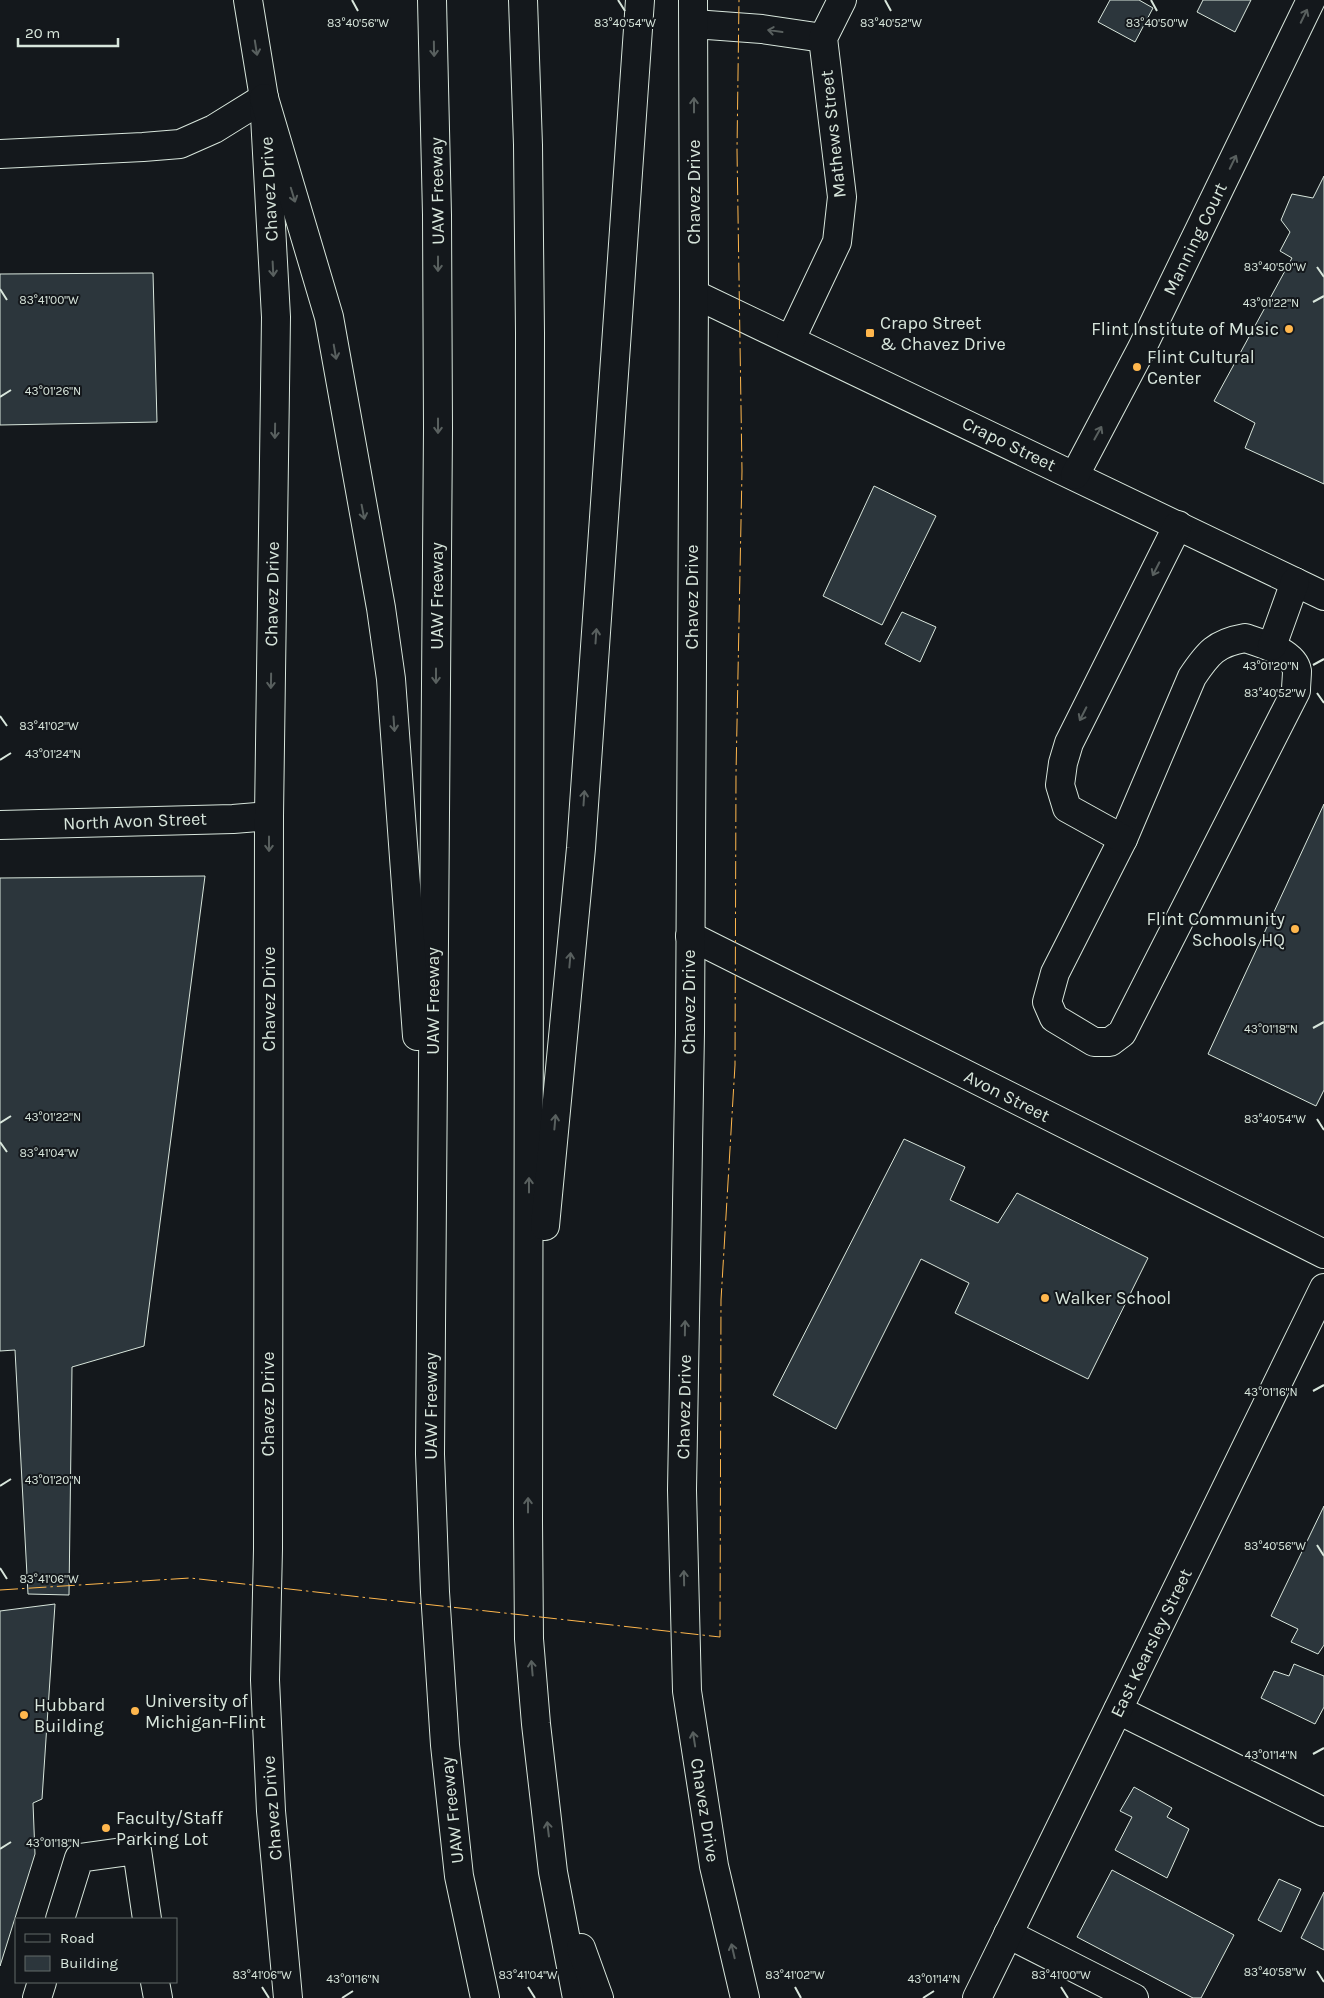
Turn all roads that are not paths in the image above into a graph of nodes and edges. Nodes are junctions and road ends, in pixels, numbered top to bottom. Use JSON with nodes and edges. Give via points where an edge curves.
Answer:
{"nodes":[{"id":1,"x":248,"y":0,"type":"edge"},
{"id":2,"x":432,"y":0,"type":"edge"},
{"id":3,"x":522,"y":0,"type":"edge"},
{"id":4,"x":640,"y":0,"type":"edge"},
{"id":5,"x":842,"y":0,"type":"edge"},
{"id":6,"x":1311,"y":0,"type":"edge"},
{"id":7,"x":693,"y":12,"type":"edge"},
{"id":8,"x":823,"y":38,"type":"junction"},
{"id":9,"x":264,"y":98,"type":"junction"},
{"id":10,"x":0,"y":154,"type":"edge"},
{"id":11,"x":694,"y":294,"type":"junction"},
{"id":12,"x":792,"y":339,"type":"junction"},
{"id":13,"x":1075,"y":476,"type":"junction"},
{"id":14,"x":1178,"y":525,"type":"junction"},
{"id":15,"x":1295,"y":582,"type":"junction"},
{"id":16,"x":1324,"y":596,"type":"edge"},
{"id":17,"x":1272,"y":646,"type":"junction"},
{"id":18,"x":269,"y":816,"type":"junction"},
{"id":19,"x":0,"y":825,"type":"edge"},
{"id":20,"x":1123,"y":839,"type":"junction"},
{"id":21,"x":690,"y":936,"type":"junction"},
{"id":22,"x":431,"y":1238,"type":"junction"},
{"id":23,"x":1324,"y":1254,"type":"edge"},
{"id":24,"x":1324,"y":1288,"type":"edge"},
{"id":25,"x":529,"y":1397,"type":"junction"},
{"id":26,"x":1118,"y":1710,"type":"junction"},
{"id":27,"x":1324,"y":1812,"type":"edge"},
{"id":28,"x":553,"y":1872,"type":"junction"},
{"id":29,"x":459,"y":1876,"type":"junction"},
{"id":30,"x":60,"y":1918,"type":"edge"},
{"id":31,"x":147,"y":1918,"type":"edge"},
{"id":32,"x":1008,"y":1934,"type":"junction"},
{"id":33,"x":42,"y":1983,"type":"edge"},
{"id":34,"x":156,"y":1983,"type":"edge"},
{"id":35,"x":37,"y":1998,"type":"edge"},
{"id":36,"x":158,"y":1998,"type":"edge"},
{"id":37,"x":288,"y":1998,"type":"edge"},
{"id":38,"x":475,"y":1998,"type":"edge"},
{"id":39,"x":485,"y":1998,"type":"edge"},
{"id":40,"x":577,"y":1998,"type":"edge"},
{"id":41,"x":599,"y":1998,"type":"edge"},
{"id":42,"x":745,"y":1998,"type":"edge"},
{"id":43,"x":977,"y":1998,"type":"edge"},
{"id":44,"x":1134,"y":1998,"type":"edge"}],
"edges":[{"from":1,"to":9,"type":"main road","name":"Chavez Drive","one_way":true},
{"from":2,"to":22,"type":"main road","name":"UAW Freeway","one_way":true,"via":[[438,215],[438,438]]},
{"from":25,"to":3,"type":"main road","one_way":true,"via":[[530,323]]},
{"from":25,"to":4,"type":"main road","one_way":true,"via":[[581,848]]},
{"from":5,"to":8,"type":"main road"},
{"from":13,"to":6,"type":"main road","name":"Manning Court","one_way":true,"via":[[1142,348]]},
{"from":8,"to":7,"type":"main road","one_way":true,"via":[[762,29]]},
{"from":11,"to":7,"type":"main road","name":"Chavez Drive","one_way":true},
{"from":8,"to":12,"type":"main road","name":"Mathews Street","via":[[842,197],[837,242]]},
{"from":9,"to":10,"type":"main road","via":[[214,129],[180,144]]},
{"from":9,"to":18,"type":"main road","name":"Chavez Drive","one_way":true,"via":[[276,317]]},
{"from":9,"to":22,"type":"main road","one_way":true,"via":[[329,317],[381,608],[391,679]]},
{"from":11,"to":12,"type":"main road","name":"Crapo Street"},
{"from":11,"to":21,"type":"main road","name":"Chavez Drive"},
{"from":12,"to":13,"type":"main road","name":"Crapo Street"},
{"from":13,"to":14,"type":"main road","name":"Crapo Street"},
{"from":14,"to":15,"type":"main road","name":"Crapo Street"},
{"from":14,"to":20,"type":"main road","one_way":true,"via":[[1069,743],[1063,762],[1060,785],[1067,808]]},
{"from":15,"to":16,"type":"main road","name":"Crapo Street"},
{"from":15,"to":17,"type":"main road"},
{"from":17,"to":20,"type":"main road","via":[[1245,638],[1229,640],[1206,655],[1192,677]]},
{"from":17,"to":20,"type":"main road","via":[[1297,669],[1296,691],[1122,1033],[1110,1042],[1094,1042],[1054,1018],[1047,1002],[1055,973]]},
{"from":18,"to":19,"type":"main road","name":"North Avon Street"},
{"from":18,"to":37,"type":"main road","name":"Chavez Drive","one_way":true,"via":[[265,1680],[271,1811]]},
{"from":21,"to":23,"type":"main road","name":"Avon Street"},
{"from":42,"to":21,"type":"main road","name":"Chavez Drive","one_way":true,"via":[[714,1866],[687,1691],[682,1490]]},
{"from":22,"to":29,"type":"main road","name":"UAW Freeway","via":[[430,1454],[435,1592],[445,1744]]},
{"from":24,"to":26,"type":"main road","name":"East Kearsley Street"},
{"from":28,"to":25,"type":"main road","one_way":true,"via":[[529,1639]]},
{"from":26,"to":27,"type":"main road"},
{"from":26,"to":32,"type":"main road","name":"East Kearsley Street"},
{"from":28,"to":40,"type":"main road"},
{"from":28,"to":41,"type":"main road"},
{"from":29,"to":38,"type":"main road"},
{"from":29,"to":39,"type":"main road","name":"UAW Freeway"},
{"from":30,"to":31,"type":"main road","via":[[79,1858],[137,1850]]},
{"from":32,"to":43,"type":"main road","name":"East Kearsley Street"},
{"from":32,"to":44,"type":"main road"},
{"from":33,"to":35,"type":"main road"},
{"from":34,"to":36,"type":"main road"}]}
